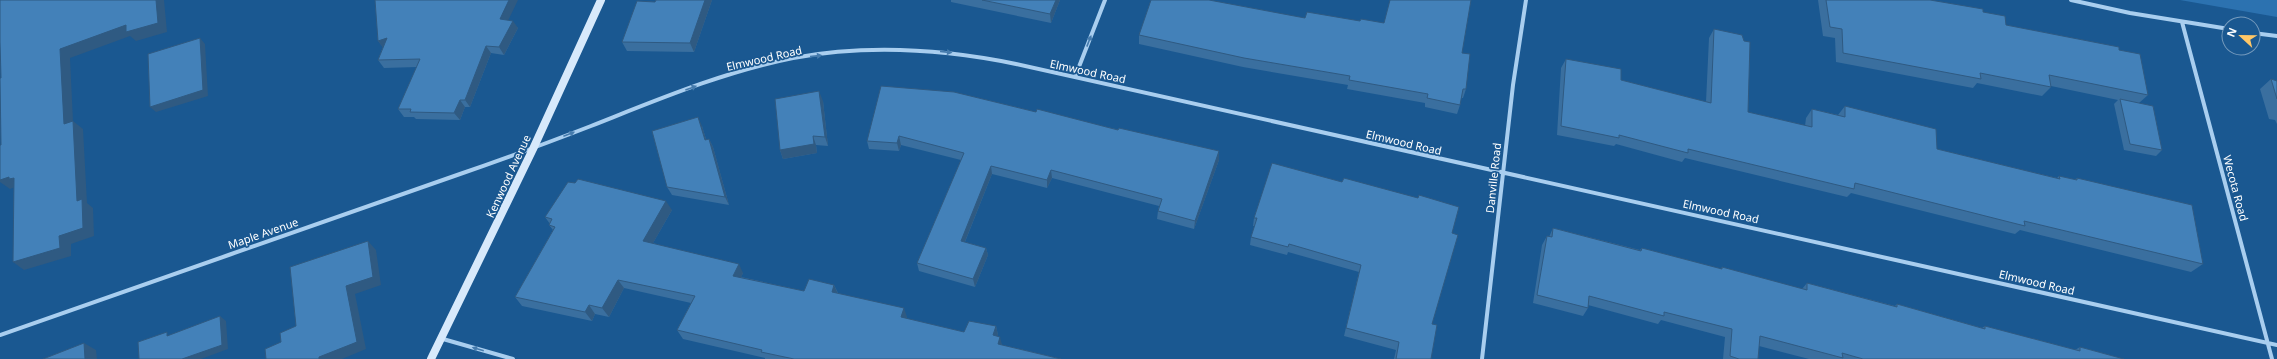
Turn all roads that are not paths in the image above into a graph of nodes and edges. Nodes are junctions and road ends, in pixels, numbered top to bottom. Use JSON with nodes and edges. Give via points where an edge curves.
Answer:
{"nodes":[{"id":1,"x":601,"y":0,"type":"edge"},
{"id":2,"x":1104,"y":0,"type":"edge"},
{"id":3,"x":1526,"y":0,"type":"edge"},
{"id":4,"x":2071,"y":0,"type":"edge"},
{"id":5,"x":2182,"y":22,"type":"junction"},
{"id":6,"x":2221,"y":28,"type":"edge"},
{"id":7,"x":2261,"y":34,"type":"edge"},
{"id":8,"x":2277,"y":36,"type":"edge"},
{"id":9,"x":1075,"y":77,"type":"junction"},
{"id":10,"x":533,"y":149,"type":"junction"},
{"id":11,"x":1503,"y":174,"type":"junction"},
{"id":12,"x":0,"y":335,"type":"edge"},
{"id":13,"x":443,"y":339,"type":"junction"},
{"id":14,"x":2267,"y":343,"type":"junction"},
{"id":15,"x":2277,"y":345,"type":"edge"},
{"id":16,"x":431,"y":359,"type":"edge"},
{"id":17,"x":513,"y":359,"type":"edge"},
{"id":18,"x":1482,"y":359,"type":"edge"},
{"id":19,"x":2272,"y":359,"type":"edge"}],
"edges":[{"from":1,"to":10,"type":"main road","name":"Kenwood Avenue"},
{"from":9,"to":2,"type":"street","one_way":true},
{"from":3,"to":11,"type":"street","name":"Danville Road"},
{"from":4,"to":5,"type":"street"},
{"from":5,"to":6,"type":"street"},
{"from":5,"to":14,"type":"street","name":"Wecota Road"},
{"from":7,"to":8,"type":"street"},
{"from":10,"to":9,"type":"street","name":"Elmwood Road","one_way":true,"via":[[707,82],[796,58],[876,51],[930,51],[962,54]]},
{"from":9,"to":11,"type":"street","name":"Elmwood Road"},
{"from":10,"to":12,"type":"street","name":"Maple Avenue"},
{"from":10,"to":13,"type":"main road","name":"Kenwood Avenue"},
{"from":11,"to":14,"type":"street","name":"Elmwood Road"},
{"from":11,"to":18,"type":"street","name":"Danville Road"},
{"from":13,"to":16,"type":"main road","name":"Kenwood Avenue"},
{"from":17,"to":13,"type":"street","one_way":true},
{"from":14,"to":15,"type":"street","name":"Elmwood Road"},
{"from":14,"to":19,"type":"street","name":"Wecota Road"}]}
